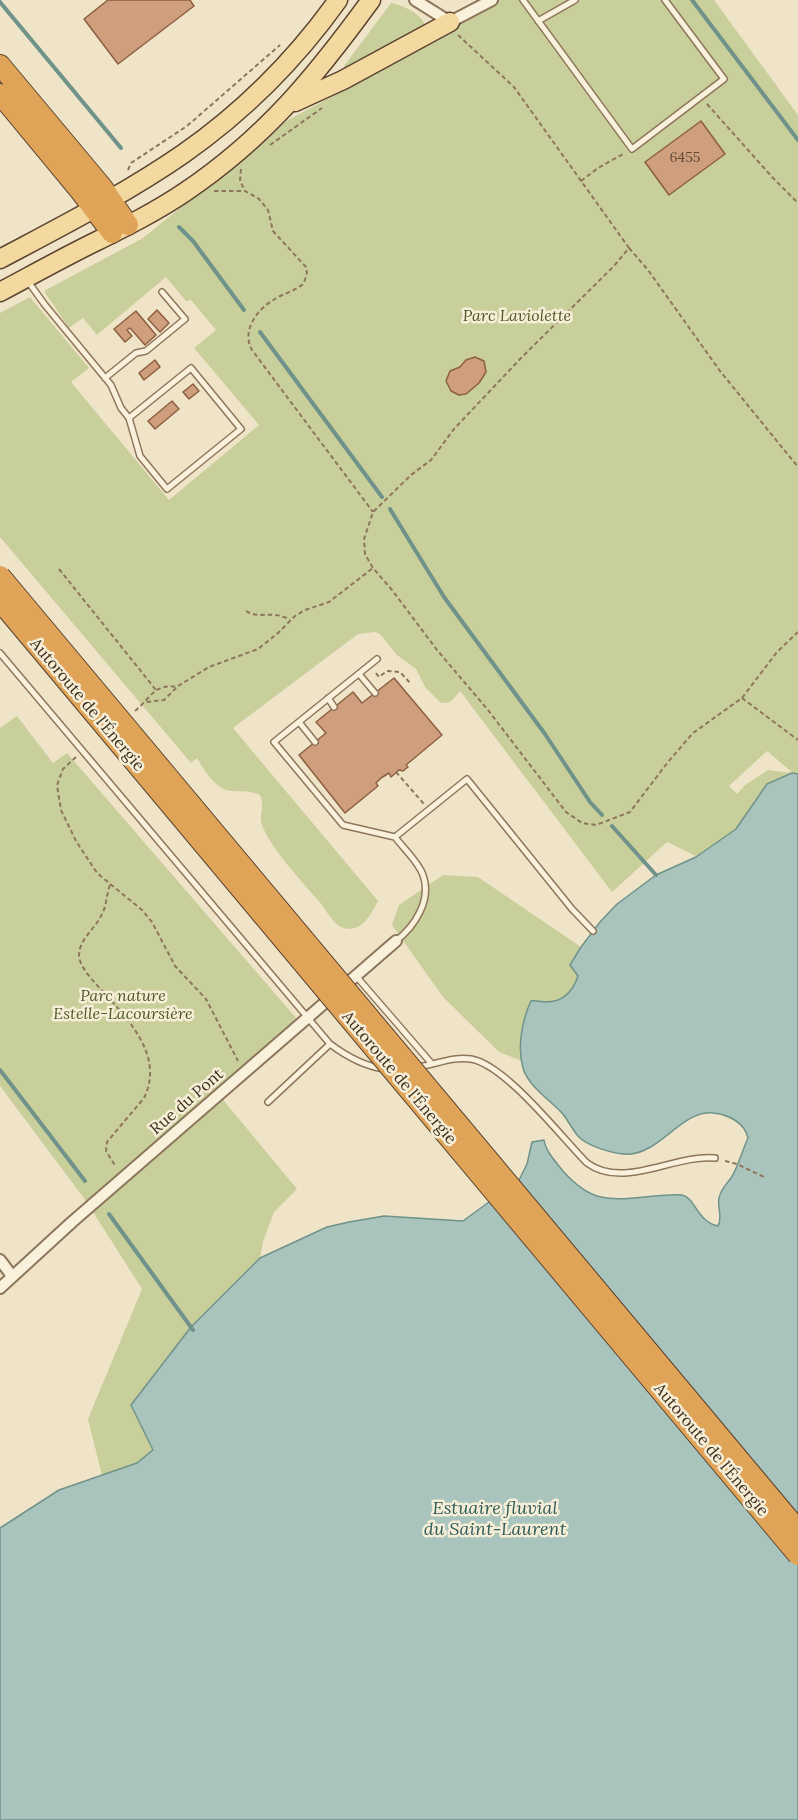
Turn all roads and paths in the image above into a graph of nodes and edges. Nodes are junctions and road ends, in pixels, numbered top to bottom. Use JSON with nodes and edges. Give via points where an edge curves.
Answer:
{"nodes":[{"id":1,"x":338,"y":0,"type":"edge"},
{"id":2,"x":371,"y":0,"type":"edge"},
{"id":3,"x":415,"y":0,"type":"edge"},
{"id":4,"x":492,"y":0,"type":"edge"},
{"id":5,"x":523,"y":0,"type":"edge"},
{"id":6,"x":575,"y":0,"type":"edge"},
{"id":7,"x":664,"y":0,"type":"edge"},
{"id":8,"x":538,"y":21,"type":"junction"},
{"id":9,"x":450,"y":22,"type":"junction"},
{"id":10,"x":286,"y":39,"type":"dead end"},
{"id":11,"x":0,"y":65,"type":"edge"},
{"id":12,"x":0,"y":94,"type":"edge"},
{"id":13,"x":701,"y":98,"type":"junction"},
{"id":14,"x":288,"y":105,"type":"junction"},
{"id":15,"x":325,"y":106,"type":"dead end"},
{"id":16,"x":270,"y":146,"type":"dead end"},
{"id":17,"x":632,"y":149,"type":"junction"},
{"id":18,"x":247,"y":164,"type":"dead end"},
{"id":19,"x":242,"y":168,"type":"junction"},
{"id":20,"x":128,"y":170,"type":"dead end"},
{"id":21,"x":236,"y":173,"type":"dead end"},
{"id":22,"x":581,"y":181,"type":"junction"},
{"id":23,"x":220,"y":184,"type":"dead end"},
{"id":24,"x":245,"y":191,"type":"junction"},
{"id":25,"x":798,"y":203,"type":"edge"},
{"id":26,"x":103,"y":204,"type":"junction"},
{"id":27,"x":120,"y":229,"type":"junction"},
{"id":28,"x":629,"y":248,"type":"junction"},
{"id":29,"x":0,"y":259,"type":"edge"},
{"id":30,"x":26,"y":278,"type":"junction"},
{"id":31,"x":0,"y":292,"type":"edge"},
{"id":32,"x":162,"y":292,"type":"dead end"},
{"id":33,"x":105,"y":378,"type":"junction"},
{"id":34,"x":129,"y":418,"type":"junction"},
{"id":35,"x":798,"y":467,"type":"edge"},
{"id":36,"x":373,"y":512,"type":"junction"},
{"id":37,"x":372,"y":568,"type":"junction"},
{"id":38,"x":58,"y":569,"type":"dead end"},
{"id":39,"x":0,"y":576,"type":"edge"},
{"id":40,"x":0,"y":601,"type":"edge"},
{"id":41,"x":246,"y":611,"type":"dead end"},
{"id":42,"x":290,"y":620,"type":"junction"},
{"id":43,"x":798,"y":632,"type":"edge"},
{"id":44,"x":0,"y":653,"type":"edge"},
{"id":45,"x":377,"y":659,"type":"dead end"},
{"id":46,"x":359,"y":674,"type":"junction"},
{"id":47,"x":379,"y":677,"type":"dead end"},
{"id":48,"x":411,"y":684,"type":"dead end"},
{"id":49,"x":177,"y":687,"type":"junction"},
{"id":50,"x":156,"y":690,"type":"junction"},
{"id":51,"x":375,"y":693,"type":"dead end"},
{"id":52,"x":328,"y":698,"type":"junction"},
{"id":53,"x":742,"y":698,"type":"junction"},
{"id":54,"x":146,"y":702,"type":"junction"},
{"id":55,"x":142,"y":705,"type":"dead end"},
{"id":56,"x":334,"y":707,"type":"dead end"},
{"id":57,"x":299,"y":722,"type":"junction"},
{"id":58,"x":798,"y":740,"type":"edge"},
{"id":59,"x":315,"y":742,"type":"dead end"},
{"id":60,"x":76,"y":757,"type":"dead end"},
{"id":61,"x":396,"y":772,"type":"dead end"},
{"id":62,"x":429,"y":809,"type":"junction"},
{"id":63,"x":394,"y":837,"type":"junction"},
{"id":64,"x":110,"y":885,"type":"junction"},
{"id":65,"x":593,"y":931,"type":"dead end"},
{"id":66,"x":396,"y":941,"type":"joint"},
{"id":67,"x":356,"y":976,"type":"junction"},
{"id":68,"x":308,"y":1018,"type":"junction"},
{"id":69,"x":330,"y":1044,"type":"junction"},
{"id":70,"x":432,"y":1064,"type":"junction"},
{"id":71,"x":242,"y":1067,"type":"dead end"},
{"id":72,"x":268,"y":1102,"type":"dead end"},
{"id":73,"x":715,"y":1158,"type":"joint"},
{"id":74,"x":120,"y":1171,"type":"dead end"},
{"id":75,"x":766,"y":1178,"type":"dead end"},
{"id":76,"x":0,"y":1260,"type":"edge"},
{"id":77,"x":12,"y":1276,"type":"junction"},
{"id":78,"x":0,"y":1288,"type":"edge"},
{"id":79,"x":798,"y":1530,"type":"edge"},
{"id":80,"x":798,"y":1555,"type":"edge"}],
"edges":[{"from":1,"to":26,"type":"main road","via":[[296,54],[249,100],[182,154]]},
{"from":2,"to":14,"type":"main road","via":[[326,62]]},
{"from":3,"to":9,"type":"street"},
{"from":4,"to":9,"type":"street"},
{"from":5,"to":8,"type":"lane"},
{"from":6,"to":8,"type":"lane"},
{"from":7,"to":13,"type":"lane","via":[[724,79]]},
{"from":8,"to":17,"type":"lane"},
{"from":9,"to":14,"type":"main road"},
{"from":9,"to":22,"type":"path","via":[[457,34],[514,87]]},
{"from":10,"to":20,"type":"path","via":[[187,126],[131,163]]},
{"from":11,"to":26,"type":"highway"},
{"from":12,"to":26,"type":"highway"},
{"from":13,"to":17,"type":"lane"},
{"from":13,"to":25,"type":"path"},
{"from":14,"to":27,"type":"main road","via":[[215,171],[166,205]]},
{"from":15,"to":16,"type":"path"},
{"from":17,"to":22,"type":"path"},
{"from":18,"to":19,"type":"path"},
{"from":19,"to":21,"type":"path"},
{"from":19,"to":24,"type":"path","via":[[240,181]]},
{"from":22,"to":28,"type":"path"},
{"from":23,"to":24,"type":"path","via":[[211,191]]},
{"from":24,"to":36,"type":"path","via":[[264,203],[273,231],[303,263],[307,273],[302,286],[272,300],[260,312],[248,329],[248,342]]},
{"from":26,"to":27,"type":"highway"},
{"from":26,"to":29,"type":"main road"},
{"from":27,"to":30,"type":"main road"},
{"from":28,"to":35,"type":"path","via":[[720,371]]},
{"from":28,"to":36,"type":"path","via":[[454,429],[431,460]]},
{"from":30,"to":31,"type":"main road"},
{"from":30,"to":33,"type":"lane"},
{"from":32,"to":33,"type":"lane","via":[[185,320]]},
{"from":33,"to":34,"type":"lane"},
{"from":34,"to":34,"type":"lane","via":[[191,368],[241,429],[166,489],[140,456]]},
{"from":36,"to":37,"type":"path","via":[[363,543]]},
{"from":37,"to":42,"type":"path","via":[[329,602]]},
{"from":37,"to":53,"type":"path","via":[[566,812],[582,823],[596,825],[630,812],[693,733]]},
{"from":38,"to":50,"type":"path"},
{"from":39,"to":79,"type":"highway","name":"Autoroute de l'Énergie","bridge":true},
{"from":40,"to":80,"type":"highway","name":"Autoroute de l'Énergie","bridge":true},
{"from":41,"to":42,"type":"path"},
{"from":42,"to":49,"type":"path","via":[[258,649],[208,667]]},
{"from":43,"to":53,"type":"path","via":[[777,652]]},
{"from":44,"to":68,"type":"lane"},
{"from":45,"to":46,"type":"lane"},
{"from":46,"to":51,"type":"lane"},
{"from":46,"to":52,"type":"lane"},
{"from":47,"to":48,"type":"path","via":[[387,671],[400,672]]},
{"from":49,"to":50,"type":"path"},
{"from":49,"to":54,"type":"path","via":[[164,700]]},
{"from":50,"to":54,"type":"path"},
{"from":52,"to":56,"type":"lane"},
{"from":52,"to":57,"type":"lane"},
{"from":53,"to":58,"type":"path"},
{"from":54,"to":55,"type":"path"},
{"from":57,"to":59,"type":"lane"},
{"from":57,"to":63,"type":"lane","via":[[274,742],[288,759],[343,825]]},
{"from":60,"to":64,"type":"path","via":[[59,776],[59,803],[87,860]]},
{"from":61,"to":62,"type":"path"},
{"from":62,"to":63,"type":"lane"},
{"from":62,"to":65,"type":"lane","via":[[467,779]]},
{"from":63,"to":66,"type":"lane","via":[[420,870],[425,883],[423,905],[416,921]]},
{"from":64,"to":71,"type":"path","via":[[152,922],[175,966],[206,999]]},
{"from":64,"to":74,"type":"path","via":[[102,915],[82,943],[80,961],[138,1035],[150,1066],[144,1098],[106,1145]]},
{"from":66,"to":67,"type":"street","name":"Rue du Pont"},
{"from":67,"to":68,"type":"street","name":"Rue du Pont"},
{"from":67,"to":70,"type":"lane"},
{"from":68,"to":69,"type":"lane"},
{"from":68,"to":77,"type":"street","name":"Rue du Pont"},
{"from":69,"to":70,"type":"lane","via":[[343,1054],[382,1069]]},
{"from":69,"to":72,"type":"lane"},
{"from":70,"to":73,"type":"lane","via":[[472,1059],[494,1070],[587,1163],[599,1170],[635,1171]]},
{"from":73,"to":75,"type":"path"},
{"from":76,"to":77,"type":"street"},
{"from":77,"to":78,"type":"street","name":"Rue du Pont"}]}
